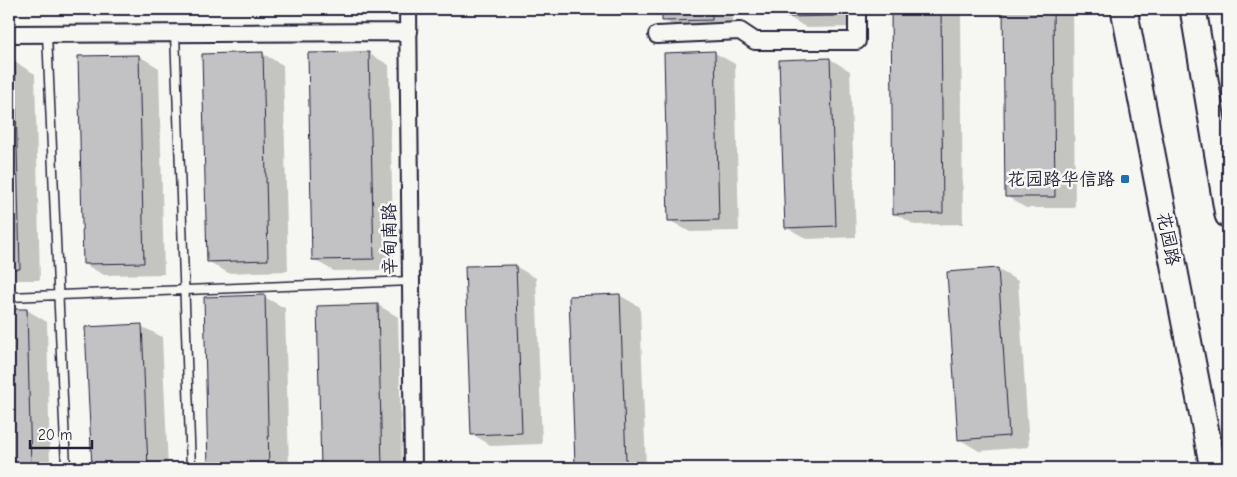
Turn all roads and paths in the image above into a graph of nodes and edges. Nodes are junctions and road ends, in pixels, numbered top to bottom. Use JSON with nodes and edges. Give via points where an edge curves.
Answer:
{"nodes":[{"id":1,"x":408,"y":9,"type":"edge"},
{"id":2,"x":857,"y":9,"type":"edge"},
{"id":3,"x":1124,"y":9,"type":"edge"},
{"id":4,"x":1193,"y":9,"type":"edge"},
{"id":5,"x":408,"y":32,"type":"junction"},
{"id":6,"x":175,"y":33,"type":"junction"},
{"id":7,"x":9,"y":34,"type":"edge"},
{"id":8,"x":47,"y":34,"type":"junction"},
{"id":9,"x":657,"y":35,"type":"dead end"},
{"id":10,"x":1228,"y":215,"type":"edge"},
{"id":11,"x":411,"y":281,"type":"junction"},
{"id":12,"x":184,"y":290,"type":"junction"},
{"id":13,"x":9,"y":297,"type":"edge"},
{"id":14,"x":66,"y":468,"type":"edge"},
{"id":15,"x":191,"y":468,"type":"edge"},
{"id":16,"x":412,"y":468,"type":"edge"},
{"id":17,"x":1213,"y":468,"type":"edge"}],
"edges":[{"from":1,"to":5,"type":"street","name":"辛甸南路"},
{"from":2,"to":9,"type":"street","via":[[857,41],[755,41],[740,31]]},
{"from":3,"to":17,"type":"main road","name":"花园路"},
{"from":4,"to":10,"type":"main road"},
{"from":5,"to":6,"type":"street"},
{"from":5,"to":11,"type":"street","name":"辛甸南路"},
{"from":6,"to":8,"type":"street"},
{"from":6,"to":12,"type":"lane"},
{"from":7,"to":8,"type":"street"},
{"from":8,"to":14,"type":"lane"},
{"from":11,"to":12,"type":"lane"},
{"from":11,"to":16,"type":"street","name":"辛甸南路"},
{"from":12,"to":13,"type":"lane"},
{"from":12,"to":15,"type":"lane"}]}
